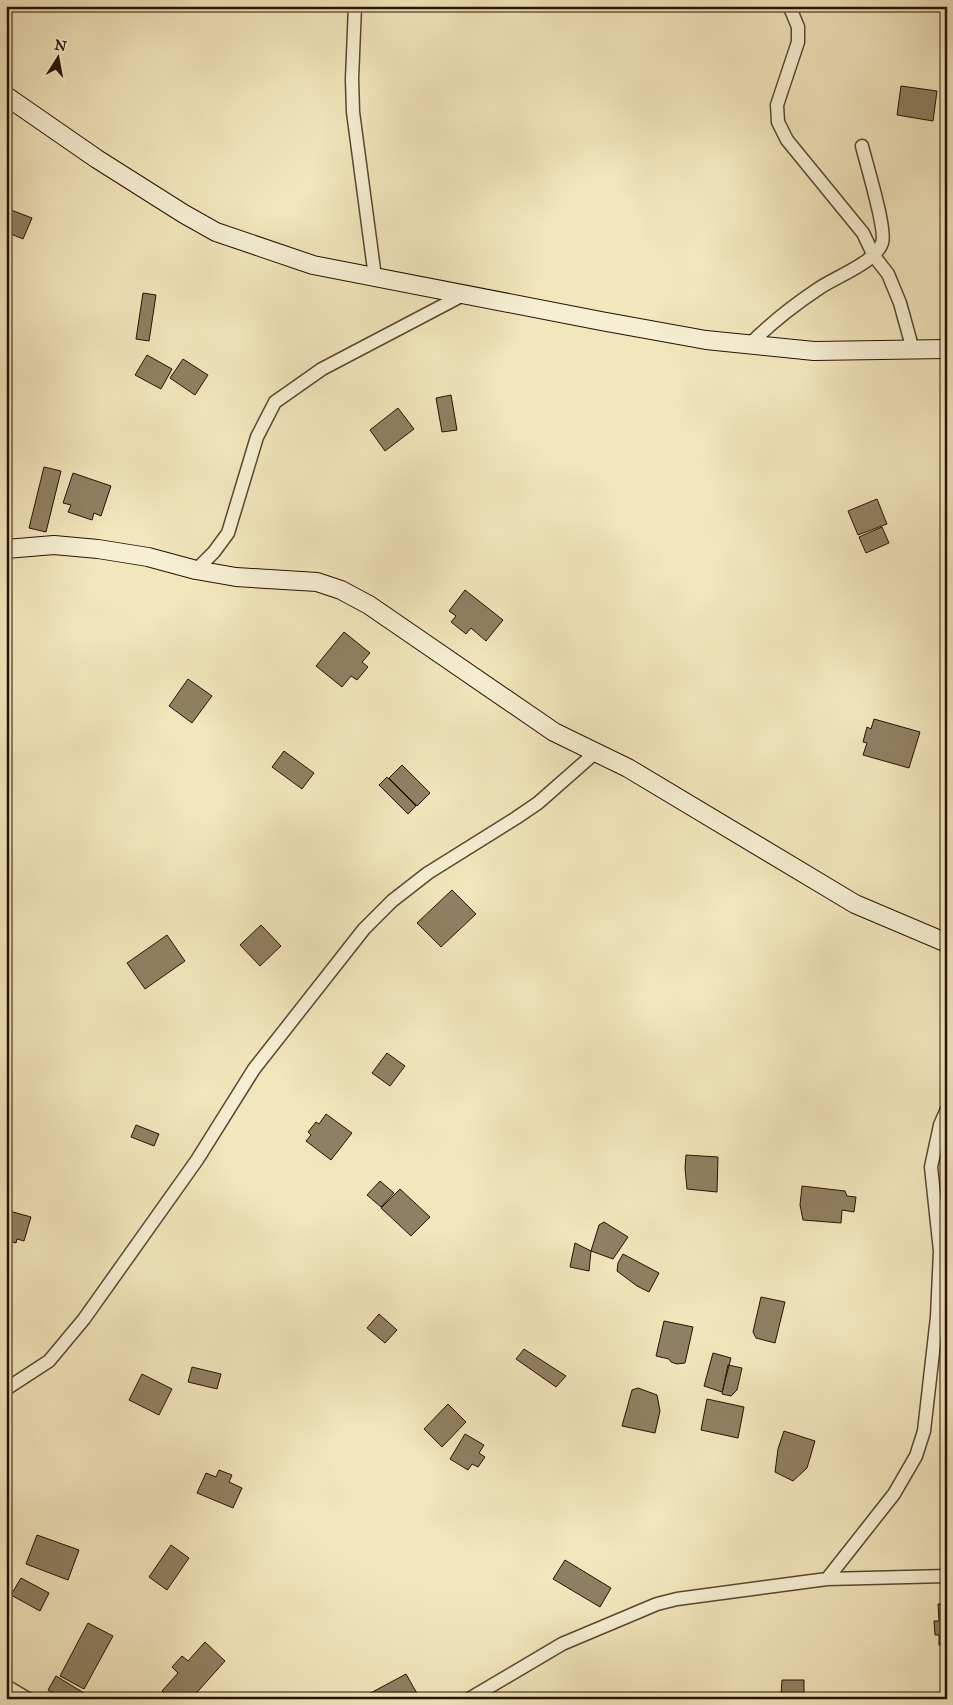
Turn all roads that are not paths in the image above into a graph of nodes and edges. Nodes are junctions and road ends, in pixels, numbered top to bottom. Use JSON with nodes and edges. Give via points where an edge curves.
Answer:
{"nodes":[{"id":1,"x":355,"y":6,"type":"edge"},
{"id":2,"x":788,"y":6,"type":"edge"},
{"id":3,"x":6,"y":96,"type":"edge"},
{"id":4,"x":862,"y":146,"type":"dead end"},
{"id":5,"x":874,"y":256,"type":"junction"},
{"id":6,"x":375,"y":277,"type":"junction"},
{"id":7,"x":463,"y":295,"type":"junction"},
{"id":8,"x":750,"y":344,"type":"junction"},
{"id":9,"x":947,"y":349,"type":"edge"},
{"id":10,"x":913,"y":350,"type":"junction"},
{"id":11,"x":6,"y":548,"type":"edge"},
{"id":12,"x":196,"y":570,"type":"junction"},
{"id":13,"x":596,"y":752,"type":"junction"},
{"id":14,"x":947,"y":943,"type":"edge"},
{"id":15,"x":947,"y":1109,"type":"edge"},
{"id":16,"x":6,"y":1389,"type":"edge"},
{"id":17,"x":947,"y":1576,"type":"edge"},
{"id":18,"x":827,"y":1578,"type":"junction"},
{"id":19,"x":6,"y":1686,"type":"edge"},
{"id":20,"x":28,"y":1699,"type":"edge"},
{"id":21,"x":469,"y":1699,"type":"edge"}],
"edges":[{"from":1,"to":6,"type":"street","via":[[353,112]]},
{"from":2,"to":5,"type":"street","via":[[798,27],[798,42],[777,105],[778,122],[787,140],[863,233]]},
{"from":3,"to":6,"type":"street","via":[[97,158],[216,232],[314,265]]},
{"from":4,"to":5,"type":"street","via":[[882,226],[883,242]]},
{"from":5,"to":8,"type":"street","via":[[819,288],[773,321]]},
{"from":5,"to":10,"type":"street","via":[[888,274]]},
{"from":6,"to":7,"type":"street"},
{"from":7,"to":8,"type":"street","via":[[706,340]]},
{"from":7,"to":12,"type":"street","via":[[322,369],[275,402],[257,437],[228,532]]},
{"from":8,"to":10,"type":"street","via":[[814,351]]},
{"from":9,"to":10,"type":"street"},
{"from":11,"to":12,"type":"street","via":[[54,545],[98,549],[148,557]]},
{"from":12,"to":13,"type":"street","via":[[236,577],[317,582],[341,590],[369,605],[554,732]]},
{"from":13,"to":14,"type":"street","via":[[855,904]]},
{"from":13,"to":16,"type":"street","via":[[516,818],[428,873],[392,901],[364,929],[254,1069],[197,1160],[84,1318],[50,1361]]},
{"from":15,"to":18,"type":"street","via":[[931,1167],[940,1251],[938,1317],[924,1431],[916,1456],[894,1494]]},
{"from":17,"to":18,"type":"street"},
{"from":18,"to":21,"type":"street","via":[[657,1604],[562,1644]]},
{"from":19,"to":20,"type":"street"}]}
